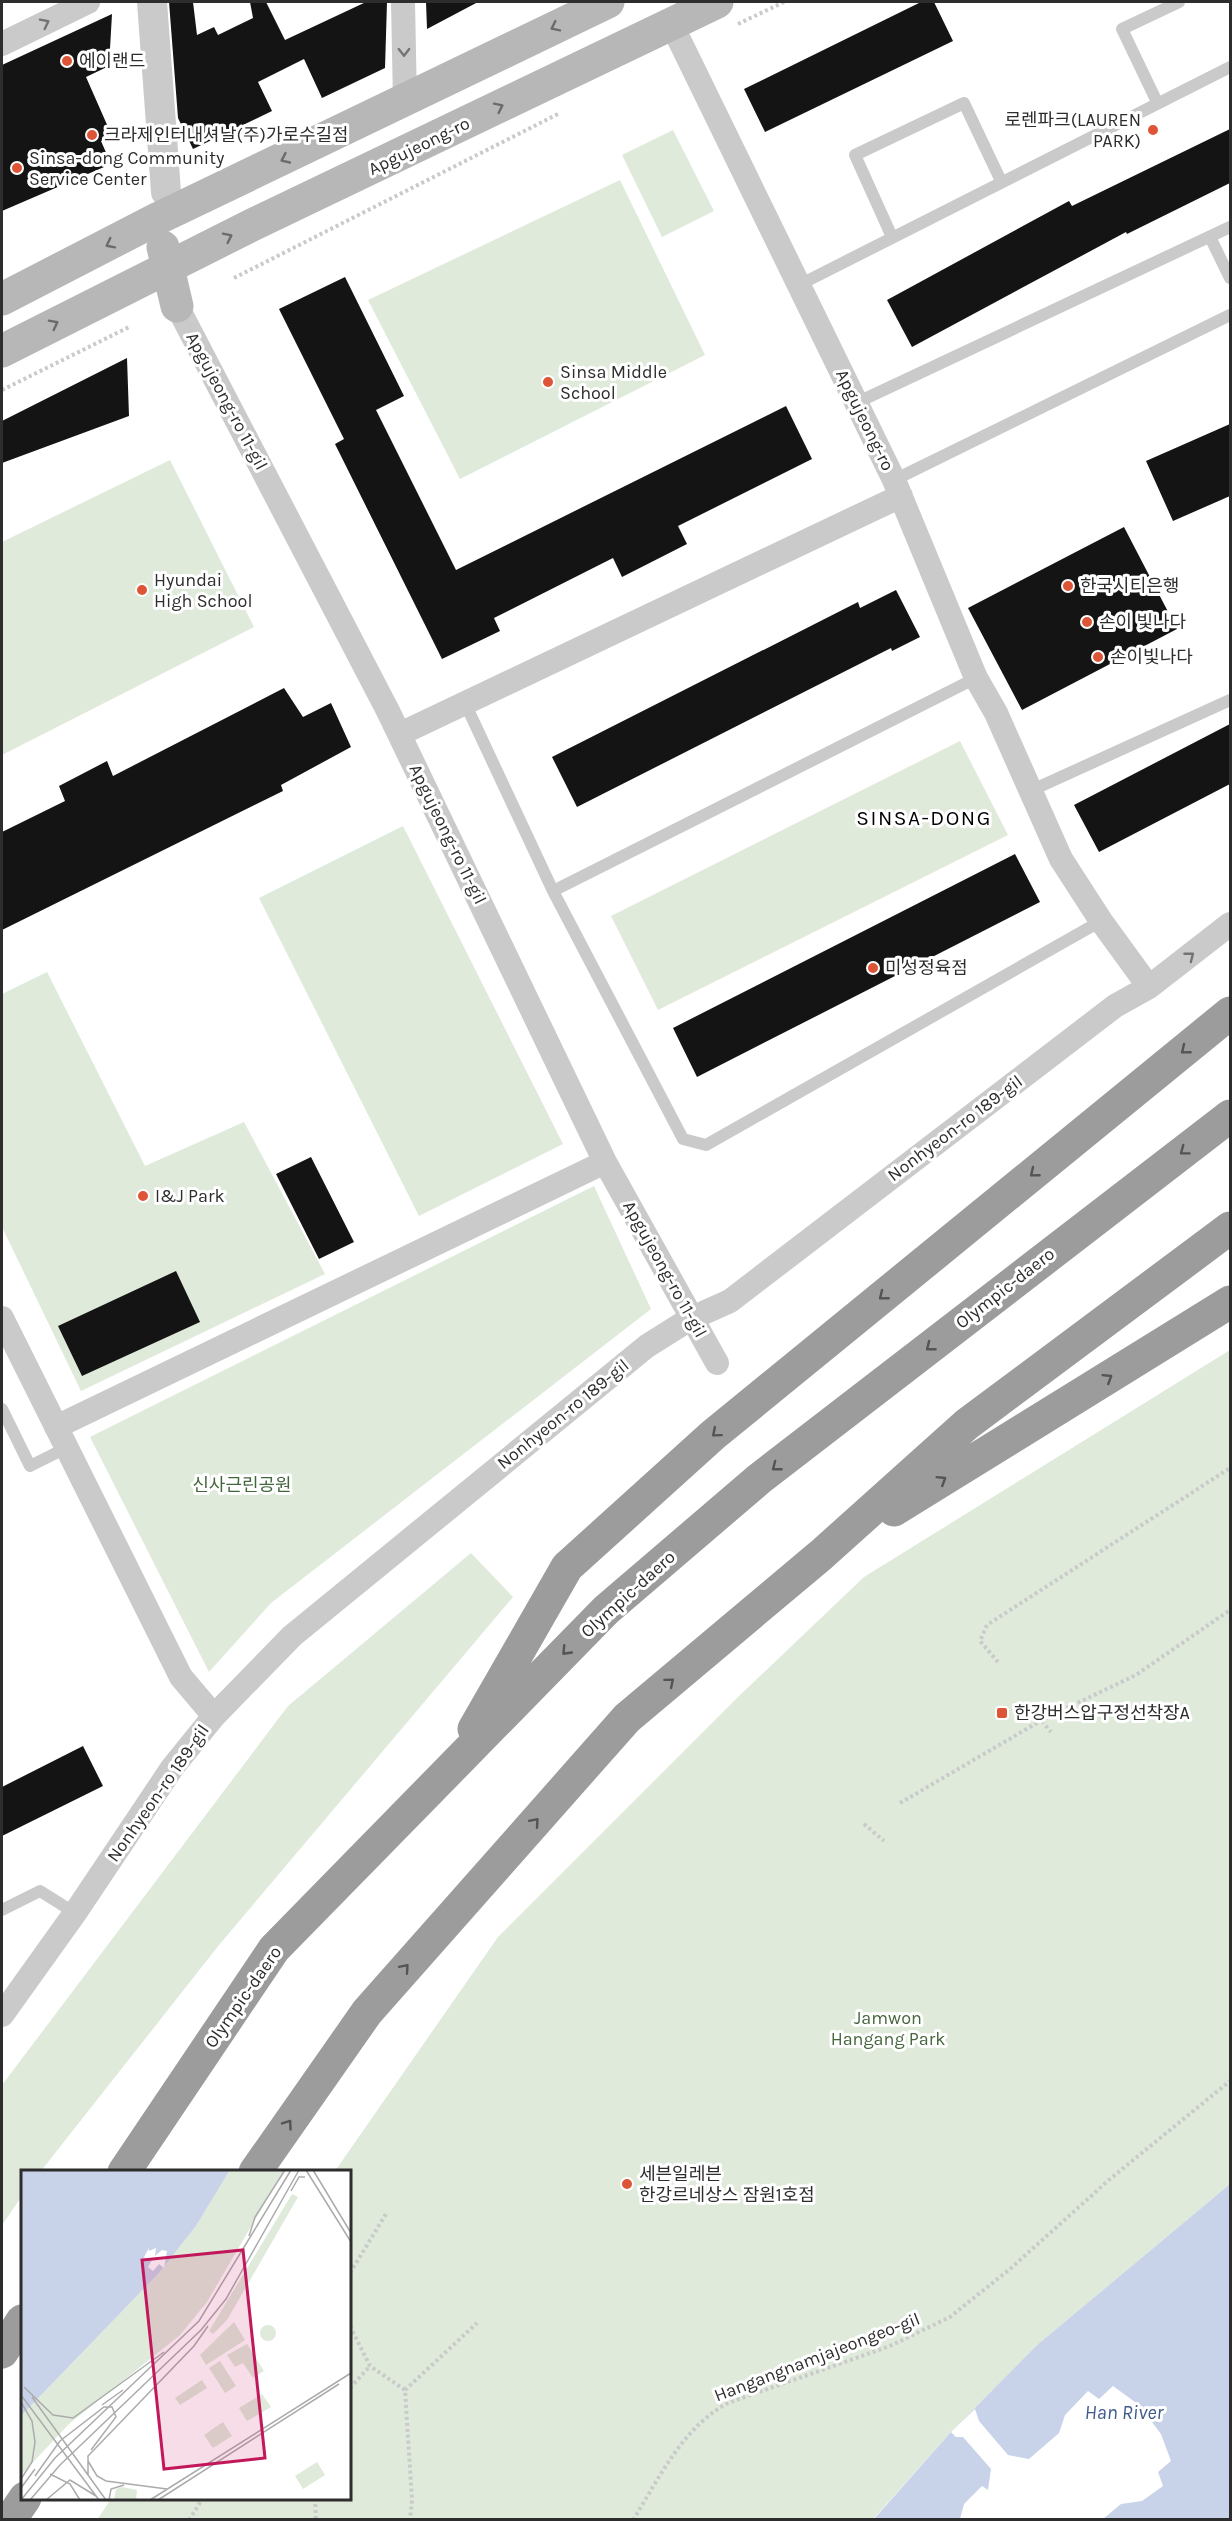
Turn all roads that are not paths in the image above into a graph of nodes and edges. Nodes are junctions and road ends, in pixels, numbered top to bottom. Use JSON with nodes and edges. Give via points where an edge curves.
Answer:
{"nodes":[{"id":1,"x":88,"y":2,"type":"edge"},
{"id":2,"x":152,"y":2,"type":"edge"},
{"id":3,"x":403,"y":2,"type":"edge"},
{"id":4,"x":608,"y":2,"type":"edge"},
{"id":5,"x":1179,"y":2,"type":"edge"},
{"id":6,"x":666,"y":12,"type":"edge"},
{"id":7,"x":725,"y":14,"type":"edge"},
{"id":8,"x":2,"y":45,"type":"edge"},
{"id":9,"x":1230,"y":67,"type":"edge"},
{"id":10,"x":405,"y":102,"type":"junction"},
{"id":11,"x":1157,"y":102,"type":"junction"},
{"id":12,"x":1001,"y":182,"type":"junction"},
{"id":13,"x":163,"y":205,"type":"junction"},
{"id":14,"x":1230,"y":226,"type":"edge"},
{"id":15,"x":892,"y":237,"type":"junction"},
{"id":16,"x":1210,"y":237,"type":"junction"},
{"id":17,"x":166,"y":268,"type":"junction"},
{"id":18,"x":1230,"y":278,"type":"edge"},
{"id":19,"x":799,"y":285,"type":"junction"},
{"id":20,"x":2,"y":299,"type":"edge"},
{"id":21,"x":177,"y":306,"type":"joint"},
{"id":22,"x":1230,"y":315,"type":"edge"},
{"id":23,"x":2,"y":351,"type":"edge"},
{"id":24,"x":856,"y":403,"type":"junction"},
{"id":25,"x":897,"y":488,"type":"junction"},
{"id":26,"x":976,"y":678,"type":"junction"},
{"id":27,"x":1230,"y":700,"type":"edge"},
{"id":28,"x":465,"y":703,"type":"junction"},
{"id":29,"x":399,"y":734,"type":"junction"},
{"id":30,"x":1030,"y":791,"type":"junction"},
{"id":31,"x":553,"y":891,"type":"junction"},
{"id":32,"x":1101,"y":921,"type":"junction"},
{"id":33,"x":1230,"y":924,"type":"edge"},
{"id":34,"x":1149,"y":987,"type":"junction"},
{"id":35,"x":1230,"y":1013,"type":"edge"},
{"id":36,"x":1230,"y":1116,"type":"edge"},
{"id":37,"x":605,"y":1162,"type":"junction"},
{"id":38,"x":1230,"y":1228,"type":"edge"},
{"id":39,"x":1230,"y":1302,"type":"edge"},
{"id":40,"x":2,"y":1318,"type":"edge"},
{"id":41,"x":690,"y":1318,"type":"junction"},
{"id":42,"x":717,"y":1363,"type":"dead end"},
{"id":43,"x":2,"y":1409,"type":"edge"},
{"id":44,"x":61,"y":1438,"type":"junction"},
{"id":45,"x":821,"y":1555,"type":"junction"},
{"id":46,"x":214,"y":1716,"type":"junction"},
{"id":47,"x":449,"y":1772,"type":"junction"},
{"id":48,"x":2,"y":1910,"type":"edge"},
{"id":49,"x":75,"y":1913,"type":"junction"},
{"id":50,"x":2,"y":2015,"type":"edge"},
{"id":51,"x":125,"y":2170,"type":"edge"},
{"id":52,"x":256,"y":2170,"type":"edge"},
{"id":53,"x":21,"y":2323,"type":"edge"},
{"id":54,"x":2,"y":2352,"type":"edge"},
{"id":55,"x":24,"y":2500,"type":"edge"},
{"id":56,"x":10,"y":2520,"type":"edge"}],
"edges":[{"from":8,"to":1,"type":"street","one_way":true},
{"from":2,"to":13,"type":"street"},
{"from":3,"to":10,"type":"street","one_way":true},
{"from":4,"to":10,"type":"main road","one_way":true},
{"from":5,"to":11,"type":"lane","via":[[1122,29]]},
{"from":6,"to":7,"type":"main road","name":"Apgujeong-ro"},
{"from":17,"to":6,"type":"main road","name":"Apgujeong-ro","one_way":true},
{"from":6,"to":19,"type":"street","name":"Apgujeong-ro"},
{"from":9,"to":11,"type":"lane"},
{"from":10,"to":13,"type":"main road","one_way":true},
{"from":11,"to":12,"type":"lane"},
{"from":12,"to":15,"type":"lane"},
{"from":12,"to":15,"type":"lane","via":[[964,103],[855,155]]},
{"from":13,"to":17,"type":"main road"},
{"from":13,"to":20,"type":"main road","one_way":true},
{"from":14,"to":16,"type":"lane"},
{"from":15,"to":19,"type":"lane"},
{"from":16,"to":18,"type":"lane"},
{"from":16,"to":24,"type":"lane"},
{"from":17,"to":21,"type":"main road"},
{"from":23,"to":17,"type":"main road","name":"Apgujeong-ro","one_way":true},
{"from":19,"to":24,"type":"street","name":"Apgujeong-ro"},
{"from":21,"to":29,"type":"street","name":"Apgujeong-ro 11-gil"},
{"from":22,"to":25,"type":"lane","name":"Apgujeong-ro"},
{"from":24,"to":25,"type":"street","name":"Apgujeong-ro"},
{"from":25,"to":26,"type":"street"},
{"from":25,"to":28,"type":"street"},
{"from":26,"to":30,"type":"street"},
{"from":26,"to":31,"type":"lane"},
{"from":27,"to":30,"type":"lane"},
{"from":28,"to":29,"type":"street"},
{"from":28,"to":31,"type":"lane"},
{"from":29,"to":37,"type":"street","name":"Apgujeong-ro 11-gil"},
{"from":30,"to":32,"type":"street","via":[[1061,859]]},
{"from":31,"to":32,"type":"lane","via":[[683,1139],[706,1145]]},
{"from":32,"to":34,"type":"street"},
{"from":34,"to":33,"type":"street","name":"Nonhyeon-ro 189-gil","one_way":true},
{"from":34,"to":41,"type":"street","name":"Nonhyeon-ro 189-gil","via":[[1115,1006],[730,1300]]},
{"from":35,"to":47,"type":"highway","one_way":true,"via":[[713,1435],[567,1567]]},
{"from":36,"to":47,"type":"highway","name":"Olympic-daero","one_way":true,"via":[[759,1479],[606,1610]]},
{"from":37,"to":41,"type":"street","name":"Apgujeong-ro 11-gil"},
{"from":37,"to":44,"type":"street"},
{"from":38,"to":45,"type":"highway","via":[[967,1424]]},
{"from":45,"to":39,"type":"highway","one_way":true},
{"from":40,"to":44,"type":"street"},
{"from":41,"to":42,"type":"street","name":"Apgujeong-ro 11-gil"},
{"from":41,"to":46,"type":"street","name":"Nonhyeon-ro 189-gil","via":[[647,1346],[292,1636]]},
{"from":43,"to":44,"type":"lane","via":[[30,1466]]},
{"from":44,"to":46,"type":"street","via":[[181,1677]]},
{"from":52,"to":45,"type":"highway","one_way":true,"via":[[367,2012],[627,1718]]},
{"from":46,"to":49,"type":"street","name":"Nonhyeon-ro 189-gil","via":[[172,1768]]},
{"from":47,"to":51,"type":"highway","name":"Olympic-daero","via":[[274,1949]]},
{"from":48,"to":49,"type":"lane","via":[[40,1891]]},
{"from":49,"to":50,"type":"street","name":"Nonhyeon-ro 189-gil"},
{"from":53,"to":54,"type":"highway"},
{"from":55,"to":56,"type":"highway"}]}
